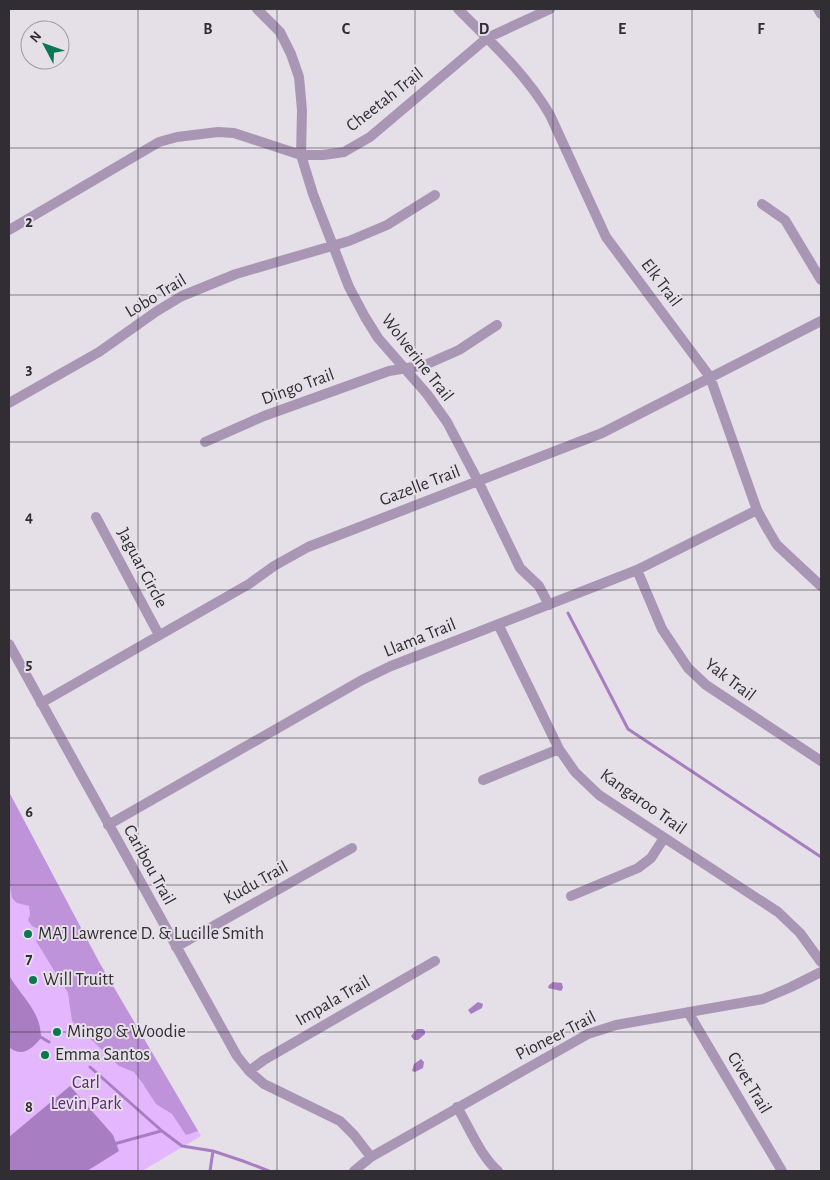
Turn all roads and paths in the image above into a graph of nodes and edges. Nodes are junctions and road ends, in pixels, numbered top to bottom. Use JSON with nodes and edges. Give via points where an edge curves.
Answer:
{"nodes":[{"id":1,"x":257,"y":9,"type":"edge"},
{"id":2,"x":458,"y":9,"type":"edge"},
{"id":3,"x":550,"y":9,"type":"edge"},
{"id":4,"x":818,"y":9,"type":"edge"},
{"id":5,"x":821,"y":14,"type":"edge"},
{"id":6,"x":487,"y":38,"type":"junction"},
{"id":7,"x":301,"y":154,"type":"junction"},
{"id":8,"x":435,"y":195,"type":"dead end"},
{"id":9,"x":762,"y":204,"type":"dead end"},
{"id":10,"x":9,"y":230,"type":"edge"},
{"id":11,"x":333,"y":244,"type":"junction"},
{"id":12,"x":821,"y":280,"type":"edge"},
{"id":13,"x":821,"y":322,"type":"edge"},
{"id":14,"x":496,"y":325,"type":"dead end"},
{"id":15,"x":404,"y":368,"type":"junction"},
{"id":16,"x":710,"y":377,"type":"junction"},
{"id":17,"x":9,"y":403,"type":"edge"},
{"id":18,"x":205,"y":442,"type":"dead end"},
{"id":19,"x":478,"y":481,"type":"junction"},
{"id":20,"x":757,"y":510,"type":"junction"},
{"id":21,"x":96,"y":517,"type":"dead end"},
{"id":22,"x":637,"y":570,"type":"junction"},
{"id":23,"x":821,"y":586,"type":"edge"},
{"id":24,"x":549,"y":604,"type":"junction"},
{"id":25,"x":498,"y":624,"type":"junction"},
{"id":26,"x":159,"y":635,"type":"junction"},
{"id":27,"x":9,"y":644,"type":"edge"},
{"id":28,"x":41,"y":703,"type":"junction"},
{"id":29,"x":559,"y":749,"type":"junction"},
{"id":30,"x":821,"y":761,"type":"edge"},
{"id":31,"x":483,"y":780,"type":"dead end"},
{"id":32,"x":108,"y":825,"type":"junction"},
{"id":33,"x":664,"y":838,"type":"junction"},
{"id":34,"x":352,"y":848,"type":"dead end"},
{"id":35,"x":572,"y":896,"type":"dead end"},
{"id":36,"x":176,"y":947,"type":"junction"},
{"id":37,"x":435,"y":961,"type":"dead end"},
{"id":38,"x":821,"y":962,"type":"edge"},
{"id":39,"x":821,"y":972,"type":"edge"},
{"id":40,"x":688,"y":1012,"type":"junction"},
{"id":41,"x":250,"y":1071,"type":"junction"},
{"id":42,"x":457,"y":1107,"type":"junction"},
{"id":43,"x":371,"y":1157,"type":"junction"},
{"id":44,"x":354,"y":1171,"type":"edge"},
{"id":45,"x":498,"y":1171,"type":"edge"},
{"id":46,"x":782,"y":1171,"type":"edge"}],
"edges":[{"from":1,"to":7,"type":"street","name":"Wolverine Trail","via":[[280,32],[299,77]]},
{"from":2,"to":6,"type":"street","name":"Elk Trail"},
{"from":3,"to":6,"type":"street","name":"Cheetah Trail"},
{"from":4,"to":5,"type":"street"},
{"from":6,"to":7,"type":"street","name":"Cheetah Trail","via":[[370,137],[344,152]]},
{"from":6,"to":16,"type":"street","name":"Elk Trail","via":[[540,97],[606,237]]},
{"from":7,"to":10,"type":"street","name":"Cheetah Trail","via":[[234,133],[198,133],[177,137],[159,142]]},
{"from":7,"to":11,"type":"street","name":"Wolverine Trail"},
{"from":8,"to":11,"type":"street","name":"Lobo Trail","via":[[387,225]]},
{"from":9,"to":12,"type":"street","via":[[785,220]]},
{"from":11,"to":15,"type":"street","name":"Wolverine Trail","via":[[365,317]]},
{"from":11,"to":17,"type":"street","name":"Lobo Trail","via":[[236,274],[182,296],[99,352]]},
{"from":13,"to":16,"type":"street","name":"Gazelle Trail"},
{"from":14,"to":15,"type":"street","name":"Dingo Trail","via":[[459,350],[425,365]]},
{"from":15,"to":18,"type":"street","name":"Dingo Trail","via":[[264,416]]},
{"from":15,"to":19,"type":"street","name":"Wolverine Trail","via":[[447,422]]},
{"from":16,"to":19,"type":"street","name":"Gazelle Trail","via":[[602,432]]},
{"from":16,"to":20,"type":"street","name":"Elk Trail"},
{"from":19,"to":24,"type":"street","name":"Wolverine Trail","via":[[520,568],[539,586]]},
{"from":19,"to":26,"type":"street","name":"Gazelle Trail","via":[[308,547]]},
{"from":20,"to":22,"type":"street","name":"Llama Trail"},
{"from":20,"to":23,"type":"street","name":"Elk Trail","via":[[777,545]]},
{"from":21,"to":26,"type":"street","name":"Jaguar Circle"},
{"from":22,"to":24,"type":"street","name":"Llama Trail"},
{"from":22,"to":30,"type":"street","name":"Yak Trail","via":[[662,630],[688,668],[706,685]]},
{"from":24,"to":25,"type":"street","name":"Llama Trail"},
{"from":25,"to":29,"type":"street","name":"Kangaroo Trail"},
{"from":25,"to":32,"type":"street","name":"Llama Trail","via":[[362,680]]},
{"from":26,"to":28,"type":"street","name":"Gazelle Trail"},
{"from":27,"to":28,"type":"street","name":"Caribou Trail"},
{"from":28,"to":32,"type":"street","name":"Caribou Trail"},
{"from":29,"to":31,"type":"street"},
{"from":29,"to":33,"type":"street","name":"Kangaroo Trail","via":[[575,772],[600,795]]},
{"from":32,"to":36,"type":"street","name":"Caribou Trail"},
{"from":33,"to":35,"type":"street","via":[[651,858],[638,868]]},
{"from":33,"to":38,"type":"street","name":"Kangaroo Trail","via":[[778,912],[800,933]]},
{"from":34,"to":36,"type":"street","name":"Kudu Trail"},
{"from":36,"to":41,"type":"street","name":"Caribou Trail","via":[[237,1056]]},
{"from":37,"to":41,"type":"street","name":"Impala Trail"},
{"from":39,"to":40,"type":"street","name":"Pioneer Trail","via":[[763,999]]},
{"from":40,"to":42,"type":"street","name":"Pioneer Trail","via":[[616,1025],[588,1034]]},
{"from":40,"to":46,"type":"street","name":"Civet Trail"},
{"from":41,"to":43,"type":"street","name":"Caribou Trail","via":[[270,1088],[340,1121]]},
{"from":42,"to":43,"type":"street","name":"Pioneer Trail"},
{"from":42,"to":45,"type":"street"},
{"from":43,"to":44,"type":"street","name":"Pioneer Trail"}]}
